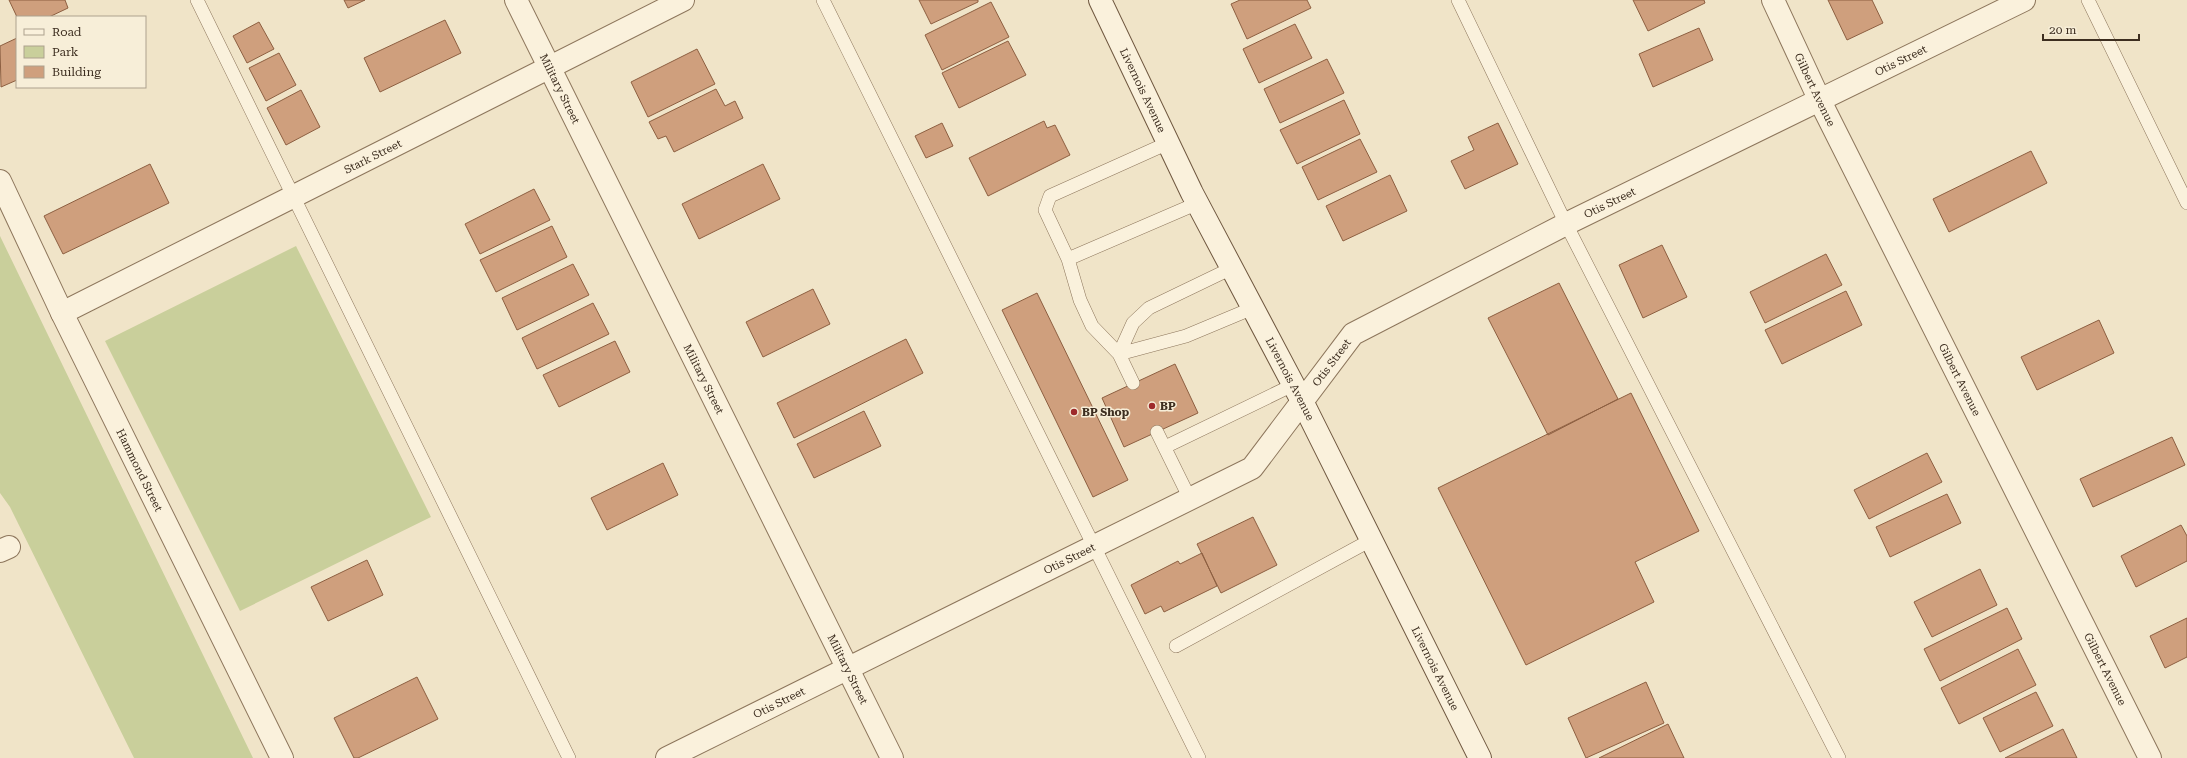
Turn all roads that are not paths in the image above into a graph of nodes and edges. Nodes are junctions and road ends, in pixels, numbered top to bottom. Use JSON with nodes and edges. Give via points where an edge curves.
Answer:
{"nodes":[{"id":1,"x":197,"y":0,"type":"edge"},
{"id":2,"x":516,"y":0,"type":"edge"},
{"id":3,"x":683,"y":0,"type":"edge"},
{"id":4,"x":823,"y":0,"type":"edge"},
{"id":5,"x":1100,"y":0,"type":"edge"},
{"id":6,"x":1458,"y":0,"type":"edge"},
{"id":7,"x":1773,"y":0,"type":"edge"},
{"id":8,"x":2024,"y":0,"type":"edge"},
{"id":9,"x":2088,"y":0,"type":"edge"},
{"id":10,"x":549,"y":66,"type":"junction"},
{"id":11,"x":1820,"y":101,"type":"junction"},
{"id":12,"x":1168,"y":143,"type":"junction"},
{"id":13,"x":0,"y":181,"type":"edge"},
{"id":14,"x":293,"y":196,"type":"junction"},
{"id":15,"x":1198,"y":203,"type":"junction"},
{"id":16,"x":2187,"y":203,"type":"edge"},
{"id":17,"x":1566,"y":224,"type":"junction"},
{"id":18,"x":1068,"y":259,"type":"junction"},
{"id":19,"x":1232,"y":268,"type":"junction"},
{"id":20,"x":1252,"y":308,"type":"junction"},
{"id":21,"x":62,"y":313,"type":"junction"},
{"id":22,"x":1119,"y":354,"type":"junction"},
{"id":23,"x":1133,"y":383,"type":"dead end"},
{"id":24,"x":1298,"y":393,"type":"junction"},
{"id":25,"x":1157,"y":432,"type":"dead end"},
{"id":26,"x":1165,"y":447,"type":"junction"},
{"id":27,"x":1190,"y":499,"type":"junction"},
{"id":28,"x":1371,"y":540,"type":"junction"},
{"id":29,"x":1094,"y":546,"type":"junction"},
{"id":30,"x":1176,"y":646,"type":"dead end"},
{"id":31,"x":848,"y":668,"type":"junction"},
{"id":32,"x":282,"y":758,"type":"edge"},
{"id":33,"x":569,"y":758,"type":"edge"},
{"id":34,"x":667,"y":758,"type":"edge"},
{"id":35,"x":892,"y":758,"type":"edge"},
{"id":36,"x":1199,"y":758,"type":"edge"},
{"id":37,"x":1480,"y":758,"type":"edge"},
{"id":38,"x":1839,"y":758,"type":"edge"},
{"id":39,"x":2150,"y":758,"type":"edge"}],
"edges":[{"from":1,"to":14,"type":"lane"},
{"from":2,"to":10,"type":"street","name":"Military Street"},
{"from":3,"to":10,"type":"street","name":"Stark Street"},
{"from":4,"to":29,"type":"lane"},
{"from":5,"to":12,"type":"street","name":"Livernois Avenue"},
{"from":6,"to":17,"type":"lane"},
{"from":7,"to":11,"type":"street","name":"Gilbert Avenue"},
{"from":8,"to":11,"type":"street","name":"Otis Street"},
{"from":9,"to":16,"type":"lane"},
{"from":10,"to":14,"type":"street","name":"Stark Street"},
{"from":10,"to":31,"type":"street","name":"Military Street"},
{"from":11,"to":17,"type":"street","name":"Otis Street"},
{"from":11,"to":39,"type":"street","name":"Gilbert Avenue"},
{"from":12,"to":15,"type":"street","name":"Livernois Avenue"},
{"from":12,"to":18,"type":"lane","via":[[1050,196],[1045,210]]},
{"from":13,"to":21,"type":"street","name":"Hammond Street"},
{"from":14,"to":21,"type":"street","name":"Stark Street"},
{"from":14,"to":33,"type":"lane"},
{"from":15,"to":18,"type":"lane"},
{"from":15,"to":19,"type":"street","name":"Livernois Avenue"},
{"from":17,"to":24,"type":"street","name":"Otis Street","via":[[1353,334]]},
{"from":17,"to":38,"type":"lane"},
{"from":18,"to":22,"type":"lane","via":[[1080,300],[1092,326]]},
{"from":19,"to":20,"type":"street","name":"Livernois Avenue"},
{"from":19,"to":22,"type":"lane","via":[[1149,308],[1133,323]]},
{"from":20,"to":22,"type":"lane","via":[[1186,336]]},
{"from":20,"to":24,"type":"street","name":"Livernois Avenue"},
{"from":21,"to":32,"type":"street","name":"Hammond Street"},
{"from":22,"to":23,"type":"lane"},
{"from":24,"to":26,"type":"lane"},
{"from":24,"to":27,"type":"street","name":"Otis Street","via":[[1252,468]]},
{"from":24,"to":28,"type":"street","name":"Livernois Avenue"},
{"from":25,"to":26,"type":"lane"},
{"from":26,"to":27,"type":"lane"},
{"from":27,"to":29,"type":"street","name":"Otis Street"},
{"from":28,"to":30,"type":"lane"},
{"from":28,"to":37,"type":"street","name":"Livernois Avenue"},
{"from":29,"to":31,"type":"street","name":"Otis Street"},
{"from":29,"to":36,"type":"lane"},
{"from":31,"to":34,"type":"street","name":"Otis Street"},
{"from":31,"to":35,"type":"street","name":"Military Street"}]}
